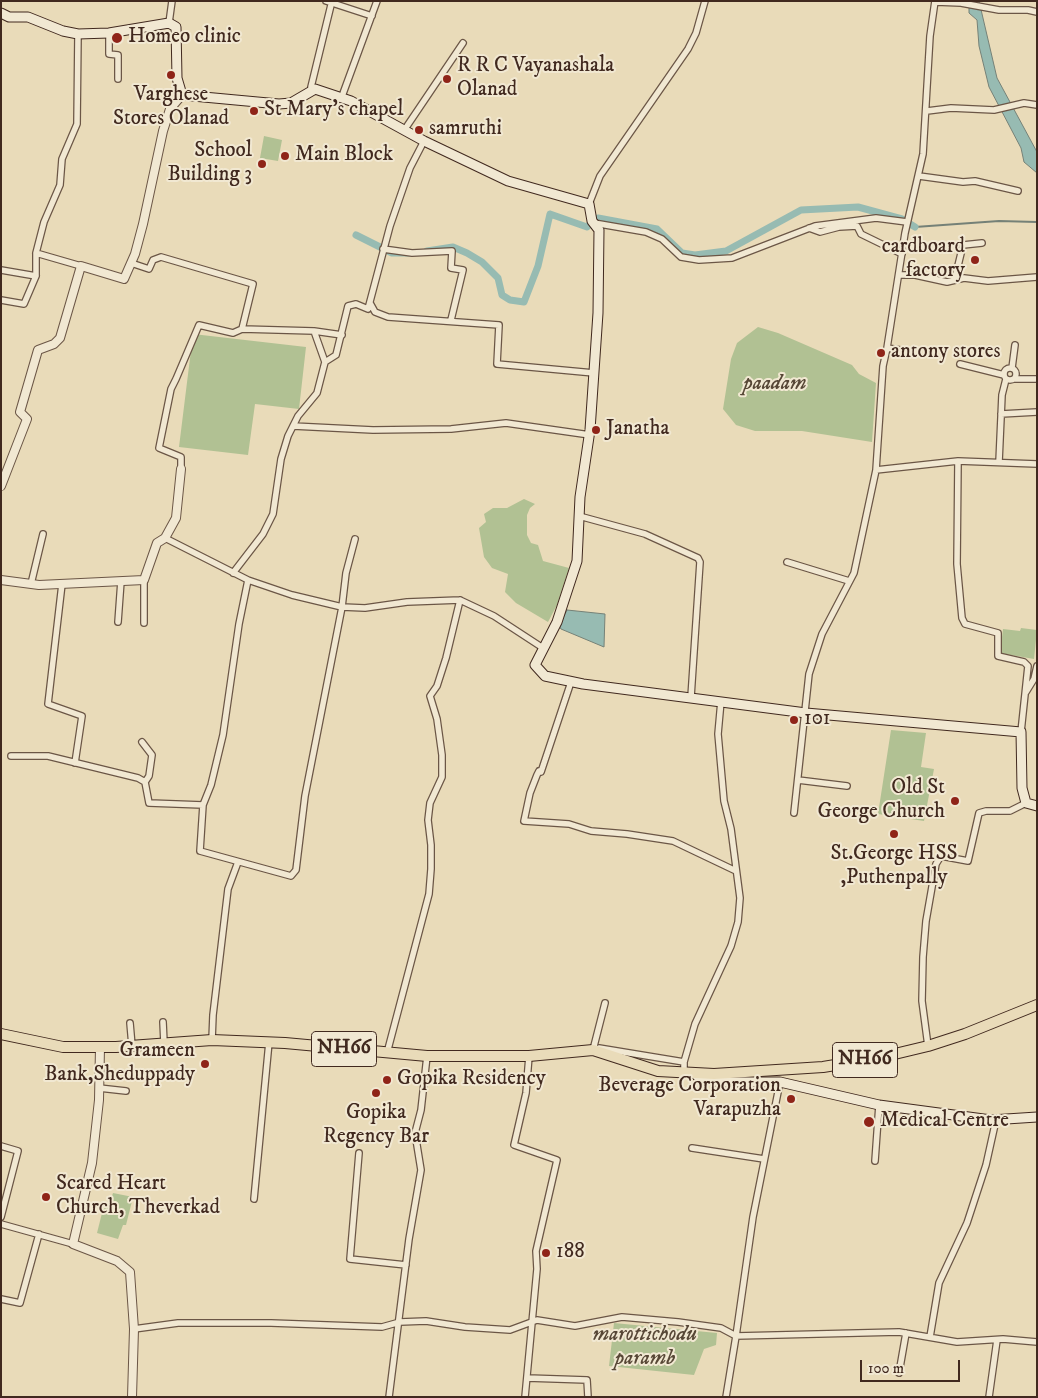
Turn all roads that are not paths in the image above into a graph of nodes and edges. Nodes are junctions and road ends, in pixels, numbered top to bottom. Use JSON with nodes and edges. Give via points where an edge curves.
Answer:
{"nodes":[{"id":1,"x":172,"y":1,"type":"edge"},
{"id":2,"x":377,"y":1,"type":"edge"},
{"id":3,"x":705,"y":1,"type":"edge"},
{"id":4,"x":936,"y":2,"type":"edge"},
{"id":5,"x":328,"y":3,"type":"edge"},
{"id":6,"x":1037,"y":12,"type":"edge"},
{"id":7,"x":1,"y":13,"type":"edge"},
{"id":8,"x":372,"y":16,"type":"junction"},
{"id":9,"x":169,"y":22,"type":"junction"},
{"id":10,"x":109,"y":33,"type":"junction"},
{"id":11,"x":78,"y":34,"type":"junction"},
{"id":12,"x":463,"y":43,"type":"dead end"},
{"id":13,"x":118,"y":79,"type":"dead end"},
{"id":14,"x":315,"y":89,"type":"junction"},
{"id":15,"x":182,"y":95,"type":"junction"},
{"id":16,"x":341,"y":99,"type":"junction"},
{"id":17,"x":1037,"y":105,"type":"edge"},
{"id":18,"x":927,"y":111,"type":"junction"},
{"id":19,"x":405,"y":129,"type":"junction"},
{"id":20,"x":424,"y":141,"type":"junction"},
{"id":21,"x":919,"y":176,"type":"junction"},
{"id":22,"x":1018,"y":191,"type":"dead end"},
{"id":23,"x":589,"y":204,"type":"junction"},
{"id":24,"x":593,"y":222,"type":"junction"},
{"id":25,"x":907,"y":222,"type":"junction"},
{"id":26,"x":809,"y":228,"type":"junction"},
{"id":27,"x":982,"y":243,"type":"dead end"},
{"id":28,"x":383,"y":249,"type":"junction"},
{"id":29,"x":36,"y":253,"type":"junction"},
{"id":30,"x":902,"y":254,"type":"junction"},
{"id":31,"x":131,"y":263,"type":"junction"},
{"id":32,"x":81,"y":266,"type":"junction"},
{"id":33,"x":1,"y":270,"type":"edge"},
{"id":34,"x":36,"y":276,"type":"junction"},
{"id":35,"x":899,"y":276,"type":"junction"},
{"id":36,"x":1037,"y":277,"type":"edge"},
{"id":37,"x":955,"y":278,"type":"junction"},
{"id":38,"x":1,"y":300,"type":"edge"},
{"id":39,"x":370,"y":303,"type":"junction"},
{"id":40,"x":453,"y":320,"type":"junction"},
{"id":41,"x":242,"y":329,"type":"junction"},
{"id":42,"x":314,"y":330,"type":"junction"},
{"id":43,"x":342,"y":334,"type":"junction"},
{"id":44,"x":1015,"y":345,"type":"dead end"},
{"id":45,"x":887,"y":348,"type":"junction"},
{"id":46,"x":907,"y":351,"type":"dead end"},
{"id":47,"x":325,"y":362,"type":"junction"},
{"id":48,"x":960,"y":364,"type":"dead end"},
{"id":49,"x":1012,"y":368,"type":"junction"},
{"id":50,"x":594,"y":373,"type":"junction"},
{"id":51,"x":1005,"y":377,"type":"junction"},
{"id":52,"x":1037,"y":379,"type":"edge"},
{"id":53,"x":1014,"y":380,"type":"junction"},
{"id":54,"x":1037,"y":412,"type":"edge"},
{"id":55,"x":1001,"y":414,"type":"junction"},
{"id":56,"x":293,"y":426,"type":"junction"},
{"id":57,"x":590,"y":435,"type":"junction"},
{"id":58,"x":958,"y":461,"type":"junction"},
{"id":59,"x":999,"y":462,"type":"junction"},
{"id":60,"x":1037,"y":464,"type":"edge"},
{"id":61,"x":181,"y":470,"type":"joint"},
{"id":62,"x":876,"y":470,"type":"junction"},
{"id":63,"x":1,"y":486,"type":"edge"},
{"id":64,"x":579,"y":516,"type":"junction"},
{"id":65,"x":43,"y":534,"type":"dead end"},
{"id":66,"x":165,"y":538,"type":"junction"},
{"id":67,"x":355,"y":540,"type":"dead end"},
{"id":68,"x":787,"y":562,"type":"dead end"},
{"id":69,"x":233,"y":573,"type":"junction"},
{"id":70,"x":1,"y":580,"type":"edge"},
{"id":71,"x":144,"y":580,"type":"junction"},
{"id":72,"x":248,"y":580,"type":"junction"},
{"id":73,"x":121,"y":581,"type":"junction"},
{"id":74,"x":850,"y":581,"type":"junction"},
{"id":75,"x":31,"y":584,"type":"junction"},
{"id":76,"x":62,"y":584,"type":"junction"},
{"id":77,"x":460,"y":600,"type":"junction"},
{"id":78,"x":342,"y":607,"type":"junction"},
{"id":79,"x":118,"y":622,"type":"dead end"},
{"id":80,"x":144,"y":623,"type":"dead end"},
{"id":81,"x":543,"y":648,"type":"junction"},
{"id":82,"x":1037,"y":666,"type":"edge"},
{"id":83,"x":572,"y":682,"type":"junction"},
{"id":84,"x":1025,"y":693,"type":"junction"},
{"id":85,"x":691,"y":697,"type":"junction"},
{"id":86,"x":721,"y":701,"type":"junction"},
{"id":87,"x":806,"y":712,"type":"junction"},
{"id":88,"x":1021,"y":732,"type":"junction"},
{"id":89,"x":142,"y":742,"type":"dead end"},
{"id":90,"x":11,"y":756,"type":"dead end"},
{"id":91,"x":75,"y":763,"type":"junction"},
{"id":92,"x":798,"y":780,"type":"junction"},
{"id":93,"x":145,"y":782,"type":"junction"},
{"id":94,"x":847,"y":786,"type":"dead end"},
{"id":95,"x":1026,"y":804,"type":"junction"},
{"id":96,"x":203,"y":805,"type":"junction"},
{"id":97,"x":1037,"y":806,"type":"edge"},
{"id":98,"x":794,"y":813,"type":"dead end"},
{"id":99,"x":238,"y":862,"type":"junction"},
{"id":100,"x":736,"y":871,"type":"junction"},
{"id":101,"x":605,"y":1003,"type":"dead end"},
{"id":102,"x":1037,"y":1005,"type":"edge"},
{"id":103,"x":163,"y":1022,"type":"dead end"},
{"id":104,"x":130,"y":1023,"type":"dead end"},
{"id":105,"x":1,"y":1034,"type":"edge"},
{"id":106,"x":212,"y":1040,"type":"junction"},
{"id":107,"x":269,"y":1042,"type":"junction"},
{"id":108,"x":164,"y":1043,"type":"junction"},
{"id":109,"x":132,"y":1046,"type":"junction"},
{"id":110,"x":928,"y":1046,"type":"junction"},
{"id":111,"x":100,"y":1047,"type":"junction"},
{"id":112,"x":593,"y":1050,"type":"junction"},
{"id":113,"x":387,"y":1053,"type":"junction"},
{"id":114,"x":427,"y":1056,"type":"junction"},
{"id":115,"x":529,"y":1056,"type":"junction"},
{"id":116,"x":684,"y":1067,"type":"junction"},
{"id":117,"x":780,"y":1082,"type":"junction"},
{"id":118,"x":99,"y":1088,"type":"junction"},
{"id":119,"x":126,"y":1091,"type":"dead end"},
{"id":120,"x":879,"y":1105,"type":"junction"},
{"id":121,"x":1037,"y":1117,"type":"edge"},
{"id":122,"x":996,"y":1120,"type":"junction"},
{"id":123,"x":1,"y":1146,"type":"edge"},
{"id":124,"x":692,"y":1148,"type":"dead end"},
{"id":125,"x":359,"y":1153,"type":"dead end"},
{"id":126,"x":764,"y":1159,"type":"junction"},
{"id":127,"x":875,"y":1160,"type":"dead end"},
{"id":128,"x":254,"y":1199,"type":"dead end"},
{"id":129,"x":1,"y":1217,"type":"edge"},
{"id":130,"x":1,"y":1224,"type":"edge"},
{"id":131,"x":39,"y":1234,"type":"junction"},
{"id":132,"x":73,"y":1244,"type":"junction"},
{"id":133,"x":406,"y":1265,"type":"junction"},
{"id":134,"x":1,"y":1300,"type":"edge"},
{"id":135,"x":400,"y":1322,"type":"junction"},
{"id":136,"x":531,"y":1322,"type":"junction"},
{"id":137,"x":134,"y":1329,"type":"junction"},
{"id":138,"x":906,"y":1333,"type":"junction"},
{"id":139,"x":736,"y":1336,"type":"junction"},
{"id":140,"x":930,"y":1337,"type":"junction"},
{"id":141,"x":996,"y":1340,"type":"junction"},
{"id":142,"x":1037,"y":1342,"type":"edge"},
{"id":143,"x":899,"y":1373,"type":"dead end"},
{"id":144,"x":527,"y":1378,"type":"junction"},
{"id":145,"x":132,"y":1397,"type":"edge"},
{"id":146,"x":389,"y":1397,"type":"edge"},
{"id":147,"x":525,"y":1397,"type":"edge"},
{"id":148,"x":588,"y":1397,"type":"edge"},
{"id":149,"x":726,"y":1397,"type":"edge"},
{"id":150,"x":989,"y":1397,"type":"edge"}],
"edges":[{"from":1,"to":9,"type":"street"},
{"from":2,"to":8,"type":"street"},
{"from":3,"to":23,"type":"street","via":[[688,49],[600,176]]},
{"from":4,"to":6,"type":"street"},
{"from":4,"to":18,"type":"street","via":[[930,36]]},
{"from":5,"to":8,"type":"street"},
{"from":5,"to":14,"type":"street","via":[[311,87]]},
{"from":7,"to":11,"type":"main road","via":[[9,17],[28,17]]},
{"from":8,"to":16,"type":"street"},
{"from":9,"to":10,"type":"main road"},
{"from":9,"to":15,"type":"main road","via":[[176,27],[177,78]]},
{"from":10,"to":11,"type":"main road"},
{"from":10,"to":13,"type":"street","via":[[109,54],[118,55]]},
{"from":11,"to":29,"type":"street","via":[[76,124],[62,159],[60,185],[44,222]]},
{"from":12,"to":19,"type":"street"},
{"from":14,"to":15,"type":"main road","via":[[291,103],[279,104]]},
{"from":14,"to":16,"type":"main road"},
{"from":15,"to":31,"type":"street","via":[[170,109],[163,131]]},
{"from":16,"to":19,"type":"main road"},
{"from":17,"to":18,"type":"street","via":[[1024,103],[994,110],[951,108]]},
{"from":18,"to":21,"type":"street"},
{"from":19,"to":20,"type":"main road"},
{"from":20,"to":23,"type":"main road","via":[[508,181]]},
{"from":20,"to":28,"type":"street","via":[[410,168]]},
{"from":21,"to":22,"type":"street","via":[[963,182],[975,180]]},
{"from":21,"to":25,"type":"street"},
{"from":23,"to":24,"type":"main road"},
{"from":24,"to":26,"type":"street","via":[[646,232],[662,240],[681,257],[699,260],[732,258]]},
{"from":24,"to":50,"type":"main road","via":[[599,230]]},
{"from":25,"to":26,"type":"street","via":[[876,218]]},
{"from":25,"to":30,"type":"street"},
{"from":26,"to":30,"type":"street","via":[[820,232],[857,226],[861,234]]},
{"from":27,"to":37,"type":"street","via":[[963,245]]},
{"from":28,"to":39,"type":"street"},
{"from":28,"to":40,"type":"street","via":[[412,253],[452,250],[451,268],[463,270]]},
{"from":29,"to":32,"type":"street"},
{"from":29,"to":34,"type":"street"},
{"from":30,"to":35,"type":"street"},
{"from":31,"to":32,"type":"street","via":[[124,279]]},
{"from":31,"to":41,"type":"street","via":[[149,269],[153,260],[161,257],[253,284]]},
{"from":32,"to":63,"type":"street","via":[[60,338],[38,350],[20,412],[27,419]]},
{"from":33,"to":34,"type":"street"},
{"from":34,"to":38,"type":"street","via":[[24,304]]},
{"from":35,"to":37,"type":"street","via":[[915,275],[947,282]]},
{"from":35,"to":45,"type":"street"},
{"from":36,"to":37,"type":"street","via":[[988,281]]},
{"from":39,"to":40,"type":"street","via":[[375,312],[388,317]]},
{"from":39,"to":43,"type":"street","via":[[368,309],[356,304],[348,306]]},
{"from":40,"to":50,"type":"street","via":[[499,325],[497,364]]},
{"from":41,"to":42,"type":"street"},
{"from":41,"to":61,"type":"street","via":[[233,333],[199,325],[170,396],[159,448],[182,457]]},
{"from":42,"to":43,"type":"street"},
{"from":42,"to":47,"type":"street"},
{"from":43,"to":47,"type":"street","via":[[336,355]]},
{"from":44,"to":49,"type":"street"},
{"from":45,"to":46,"type":"street"},
{"from":45,"to":62,"type":"street"},
{"from":47,"to":56,"type":"street","via":[[317,393]]},
{"from":48,"to":51,"type":"street"},
{"from":49,"to":51,"type":"street","via":[[1006,369]]},
{"from":49,"to":53,"type":"street","via":[[1017,374]]},
{"from":50,"to":57,"type":"main road"},
{"from":51,"to":53,"type":"street"},
{"from":51,"to":55,"type":"street"},
{"from":52,"to":53,"type":"street"},
{"from":54,"to":55,"type":"street"},
{"from":55,"to":59,"type":"street"},
{"from":56,"to":57,"type":"street","via":[[366,430],[452,429],[506,422]]},
{"from":56,"to":69,"type":"street","via":[[281,459],[273,514],[263,534]]},
{"from":57,"to":64,"type":"main road"},
{"from":58,"to":59,"type":"street"},
{"from":58,"to":62,"type":"street"},
{"from":58,"to":84,"type":"street","via":[[957,564],[962,618],[965,624],[998,633],[998,656],[1024,662],[1028,666]]},
{"from":59,"to":60,"type":"street"},
{"from":61,"to":66,"type":"street","via":[[176,518]]},
{"from":62,"to":74,"type":"street","via":[[860,551]]},
{"from":64,"to":81,"type":"main road","via":[[577,561],[557,622]]},
{"from":64,"to":85,"type":"street","via":[[645,534],[698,558]]},
{"from":65,"to":75,"type":"street"},
{"from":66,"to":69,"type":"street"},
{"from":66,"to":71,"type":"street","via":[[157,544]]},
{"from":67,"to":78,"type":"street","via":[[346,573]]},
{"from":68,"to":74,"type":"street"},
{"from":69,"to":72,"type":"street"},
{"from":70,"to":75,"type":"street"},
{"from":71,"to":73,"type":"street"},
{"from":71,"to":80,"type":"street"},
{"from":72,"to":78,"type":"street"},
{"from":72,"to":96,"type":"street","via":[[223,735]]},
{"from":73,"to":76,"type":"street"},
{"from":73,"to":79,"type":"street"},
{"from":74,"to":87,"type":"street","via":[[822,634],[809,674]]},
{"from":75,"to":76,"type":"street"},
{"from":76,"to":91,"type":"street","via":[[48,704],[82,716]]},
{"from":77,"to":78,"type":"street","via":[[406,602],[374,608]]},
{"from":77,"to":81,"type":"street","via":[[494,616]]},
{"from":77,"to":113,"type":"street","via":[[446,658],[437,686],[430,696],[437,719],[442,777],[430,803],[428,820],[431,845],[429,894]]},
{"from":78,"to":99,"type":"street","via":[[305,796],[296,870],[291,876]]},
{"from":81,"to":83,"type":"main road","via":[[535,665],[545,676]]},
{"from":82,"to":84,"type":"street","via":[[1034,679]]},
{"from":83,"to":85,"type":"main road"},
{"from":83,"to":100,"type":"street","via":[[542,772],[536,774],[524,821],[569,824],[591,831],[673,841]]},
{"from":84,"to":88,"type":"street"},
{"from":85,"to":86,"type":"main road"},
{"from":86,"to":87,"type":"main road"},
{"from":86,"to":100,"type":"street","via":[[718,734]]},
{"from":87,"to":88,"type":"main road"},
{"from":87,"to":92,"type":"street"},
{"from":88,"to":95,"type":"main road","via":[[1022,788]]},
{"from":89,"to":93,"type":"street","via":[[152,755]]},
{"from":90,"to":91,"type":"street","via":[[48,756]]},
{"from":91,"to":93,"type":"street"},
{"from":92,"to":94,"type":"street"},
{"from":92,"to":98,"type":"street"},
{"from":93,"to":96,"type":"street","via":[[149,803]]},
{"from":95,"to":97,"type":"main road"},
{"from":95,"to":110,"type":"street","via":[[1010,811],[979,813],[968,861],[941,856],[936,864],[923,956],[922,1001]]},
{"from":96,"to":99,"type":"street","via":[[200,851]]},
{"from":99,"to":106,"type":"street","via":[[228,889]]},
{"from":100,"to":116,"type":"street","via":[[740,898],[738,922],[731,946],[695,1024]]},
{"from":101,"to":112,"type":"street"},
{"from":102,"to":110,"type":"highway","number":"NH66"},
{"from":103,"to":108,"type":"street"},
{"from":104,"to":109,"type":"street"},
{"from":105,"to":111,"type":"highway","number":"NH66","via":[[63,1047]]},
{"from":106,"to":107,"type":"highway","number":"NH66"},
{"from":106,"to":108,"type":"highway","number":"NH66"},
{"from":107,"to":113,"type":"highway","number":"NH66"},
{"from":107,"to":128,"type":"street"},
{"from":108,"to":109,"type":"highway","number":"NH66"},
{"from":109,"to":111,"type":"highway","number":"NH66"},
{"from":110,"to":116,"type":"highway","number":"NH66","via":[[823,1067],[714,1074]]},
{"from":111,"to":118,"type":"street"},
{"from":112,"to":115,"type":"highway","number":"NH66"},
{"from":112,"to":116,"type":"highway","number":"NH66","via":[[658,1070]]},
{"from":113,"to":114,"type":"highway","number":"NH66"},
{"from":114,"to":115,"type":"highway","number":"NH66"},
{"from":114,"to":133,"type":"street","via":[[415,1133],[421,1170]]},
{"from":115,"to":136,"type":"street","via":[[526,1093],[514,1145],[557,1160],[536,1251]]},
{"from":116,"to":117,"type":"main road","via":[[719,1082]]},
{"from":117,"to":120,"type":"main road"},
{"from":117,"to":126,"type":"street"},
{"from":118,"to":119,"type":"street"},
{"from":118,"to":132,"type":"street","via":[[92,1163]]},
{"from":120,"to":122,"type":"main road"},
{"from":120,"to":127,"type":"street"},
{"from":121,"to":122,"type":"main road"},
{"from":122,"to":140,"type":"street","via":[[986,1165],[967,1223],[939,1283]]},
{"from":123,"to":129,"type":"street","via":[[18,1151]]},
{"from":124,"to":126,"type":"street"},
{"from":125,"to":133,"type":"street","via":[[350,1258]]},
{"from":126,"to":139,"type":"street"},
{"from":130,"to":131,"type":"street"},
{"from":131,"to":132,"type":"street"},
{"from":131,"to":134,"type":"street","via":[[20,1303]]},
{"from":132,"to":137,"type":"street","via":[[117,1261],[130,1272]]},
{"from":133,"to":135,"type":"street"},
{"from":135,"to":136,"type":"street","via":[[426,1321],[465,1328],[510,1330]]},
{"from":135,"to":137,"type":"street","via":[[382,1327],[197,1323]]},
{"from":135,"to":146,"type":"street"},
{"from":136,"to":139,"type":"street","via":[[537,1320],[575,1326],[622,1317],[721,1328]]},
{"from":136,"to":144,"type":"street"},
{"from":137,"to":145,"type":"street"},
{"from":138,"to":139,"type":"street","via":[[820,1332]]},
{"from":138,"to":140,"type":"street"},
{"from":138,"to":143,"type":"street"},
{"from":139,"to":149,"type":"street"},
{"from":140,"to":141,"type":"street","via":[[957,1342]]},
{"from":141,"to":142,"type":"street"},
{"from":141,"to":150,"type":"street"},
{"from":144,"to":147,"type":"street"},
{"from":144,"to":148,"type":"street","via":[[587,1380]]}]}
